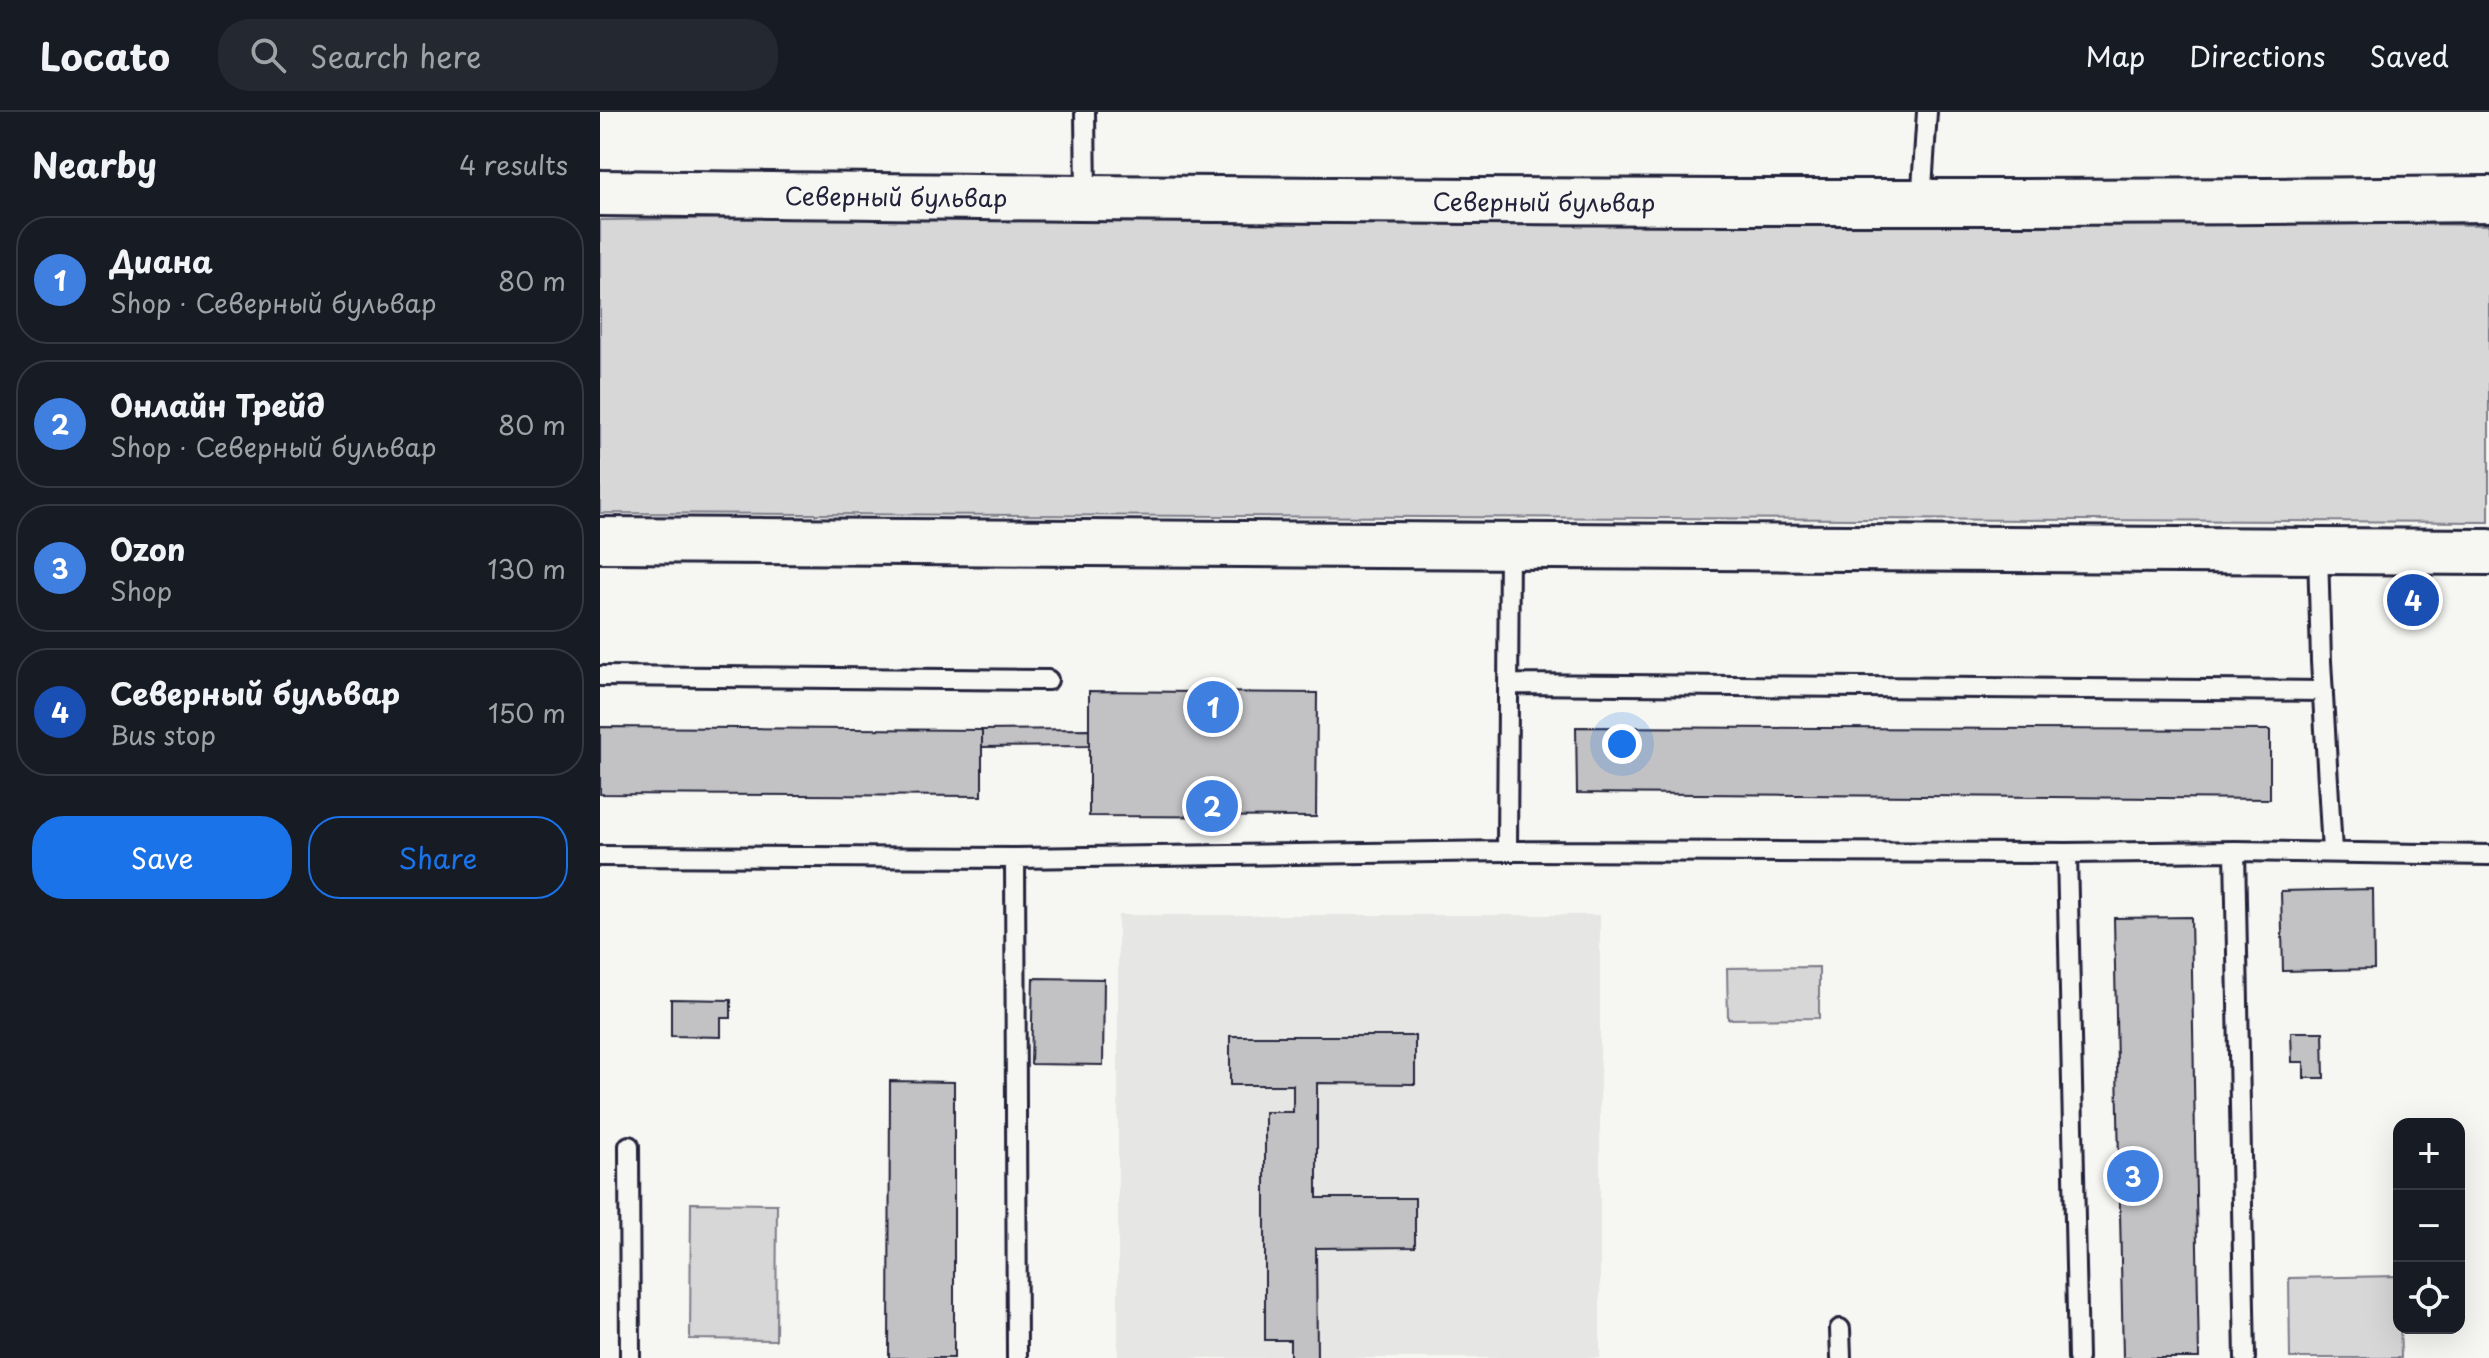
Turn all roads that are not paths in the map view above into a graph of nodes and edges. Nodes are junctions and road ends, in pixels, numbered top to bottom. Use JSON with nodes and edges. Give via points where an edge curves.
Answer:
{"nodes":[{"id":1,"x":1085,"y":112,"type":"edge"},
{"id":2,"x":1927,"y":112,"type":"edge"},
{"id":3,"x":600,"y":193,"type":"edge"},
{"id":4,"x":1086,"y":198,"type":"junction"},
{"id":5,"x":2489,"y":199,"type":"edge"},
{"id":6,"x":1921,"y":203,"type":"junction"},
{"id":7,"x":600,"y":540,"type":"edge"},
{"id":8,"x":1509,"y":546,"type":"junction"},
{"id":9,"x":2318,"y":551,"type":"junction"},
{"id":10,"x":2489,"y":552,"type":"edge"},
{"id":11,"x":600,"y":676,"type":"edge"},
{"id":12,"x":1048,"y":680,"type":"dead end"},
{"id":13,"x":1509,"y":684,"type":"junction"},
{"id":14,"x":2323,"y":691,"type":"junction"},
{"id":15,"x":1507,"y":851,"type":"junction"},
{"id":16,"x":2235,"y":851,"type":"junction"},
{"id":17,"x":2332,"y":851,"type":"junction"},
{"id":18,"x":2067,"y":853,"type":"junction"},
{"id":19,"x":2489,"y":855,"type":"edge"},
{"id":20,"x":600,"y":856,"type":"edge"},
{"id":21,"x":1015,"y":858,"type":"junction"},
{"id":22,"x":629,"y":1146,"type":"dead end"},
{"id":23,"x":1840,"y":1329,"type":"dead end"},
{"id":24,"x":630,"y":1358,"type":"edge"},
{"id":25,"x":1017,"y":1358,"type":"edge"},
{"id":26,"x":1841,"y":1358,"type":"edge"},
{"id":27,"x":2078,"y":1358,"type":"edge"},
{"id":28,"x":2245,"y":1358,"type":"edge"}],
"edges":[{"from":1,"to":4,"type":"lane"},
{"from":2,"to":6,"type":"lane"},
{"from":3,"to":4,"type":"main road","name":"Северный бульвар"},
{"from":4,"to":6,"type":"main road","name":"Северный бульвар"},
{"from":5,"to":6,"type":"main road","name":"Северный бульвар"},
{"from":7,"to":8,"type":"main road"},
{"from":8,"to":9,"type":"main road"},
{"from":8,"to":13,"type":"lane"},
{"from":9,"to":10,"type":"main road"},
{"from":9,"to":14,"type":"lane"},
{"from":11,"to":12,"type":"lane"},
{"from":13,"to":14,"type":"lane"},
{"from":13,"to":15,"type":"lane"},
{"from":14,"to":17,"type":"lane"},
{"from":15,"to":18,"type":"lane"},
{"from":15,"to":21,"type":"lane"},
{"from":16,"to":17,"type":"lane"},
{"from":16,"to":18,"type":"lane"},
{"from":16,"to":28,"type":"lane"},
{"from":17,"to":19,"type":"lane"},
{"from":18,"to":27,"type":"lane"},
{"from":20,"to":21,"type":"lane"},
{"from":21,"to":25,"type":"lane"},
{"from":22,"to":24,"type":"lane"},
{"from":23,"to":26,"type":"lane"}]}
